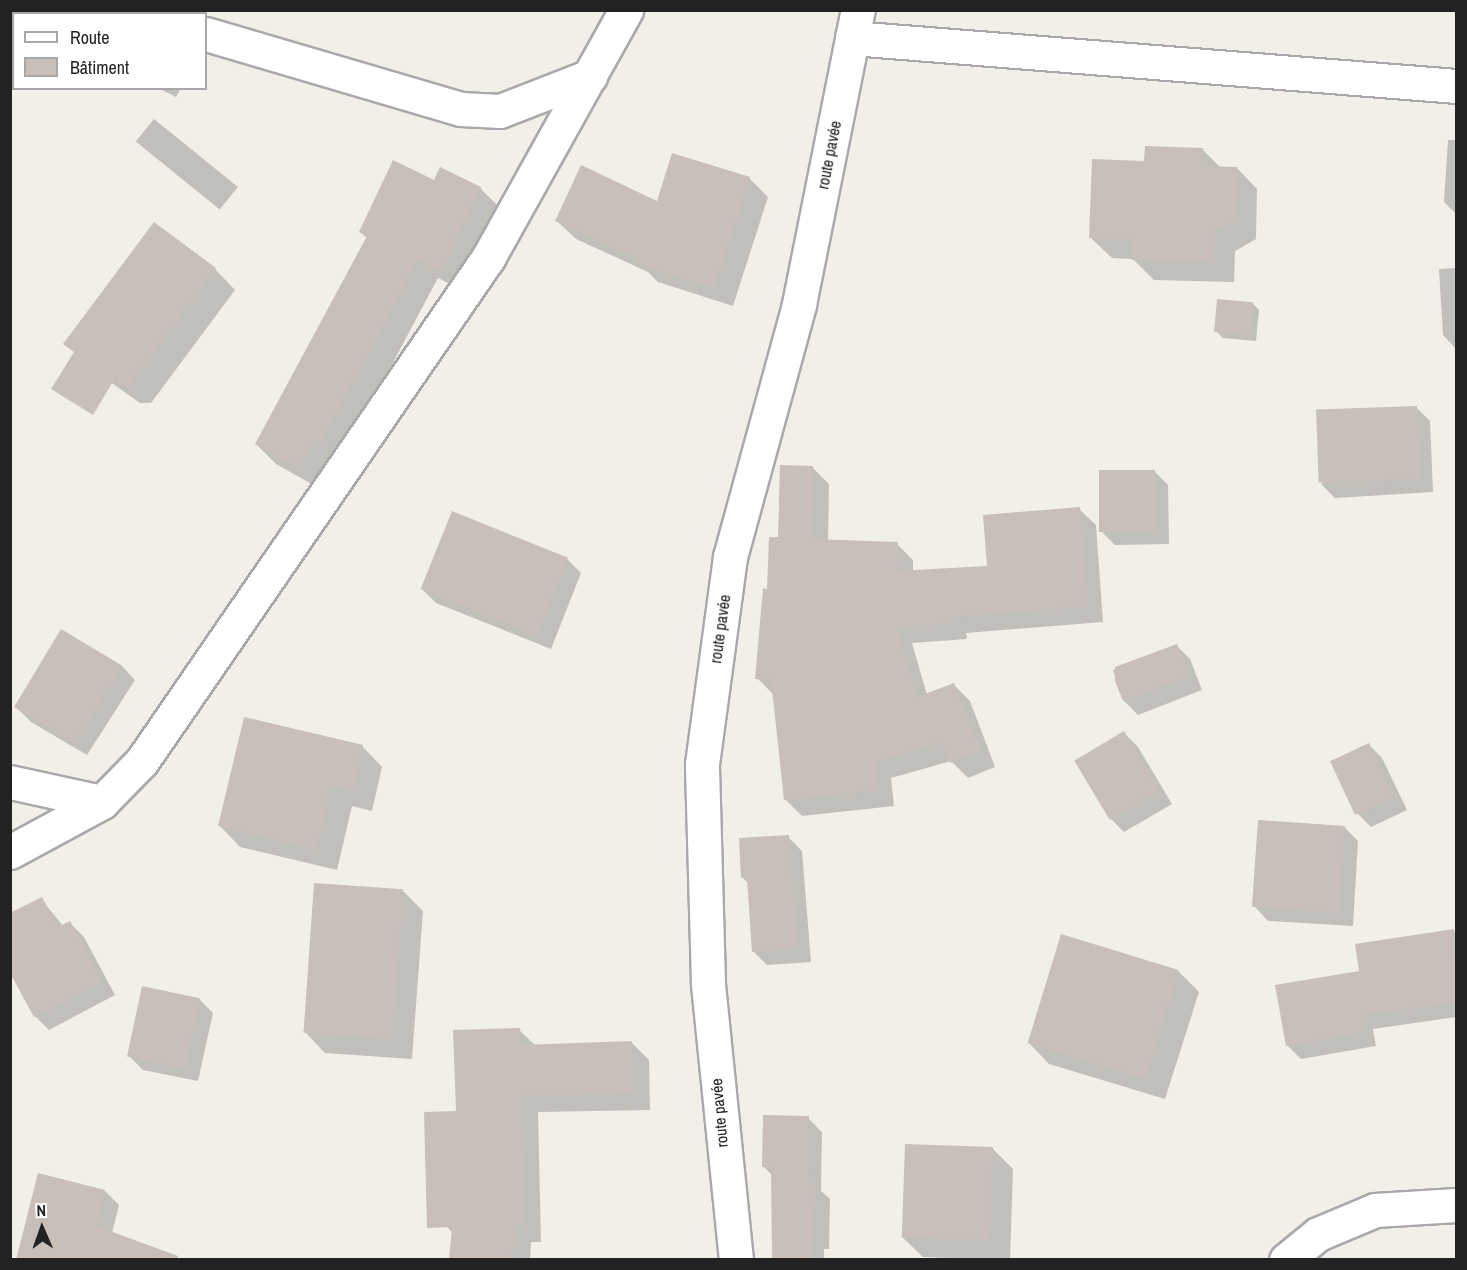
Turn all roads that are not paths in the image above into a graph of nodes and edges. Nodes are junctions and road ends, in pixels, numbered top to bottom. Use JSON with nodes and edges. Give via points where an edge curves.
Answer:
{"nodes":[{"id":1,"x":626,"y":10,"type":"edge"},
{"id":2,"x":855,"y":24,"type":"edge"},
{"id":3,"x":207,"y":34,"type":"edge"},
{"id":4,"x":590,"y":76,"type":"junction"},
{"id":5,"x":1456,"y":86,"type":"edge"},
{"id":6,"x":10,"y":782,"type":"edge"},
{"id":7,"x":102,"y":802,"type":"junction"},
{"id":8,"x":10,"y":852,"type":"edge"},
{"id":9,"x":1456,"y":1205,"type":"edge"},
{"id":10,"x":736,"y":1260,"type":"edge"},
{"id":11,"x":1286,"y":1260,"type":"edge"}],
"edges":[{"from":1,"to":4,"type":"street"},
{"from":2,"to":5,"type":"street"},
{"from":2,"to":10,"type":"street","name":"route pavée","via":[[799,304],[730,557],[702,764],[708,982]]},
{"from":3,"to":4,"type":"street","via":[[461,110],[500,111]]},
{"from":4,"to":7,"type":"street","via":[[488,258],[142,761]]},
{"from":6,"to":7,"type":"street"},
{"from":7,"to":8,"type":"street"},
{"from":9,"to":11,"type":"street","via":[[1375,1210],[1318,1234]]}]}
